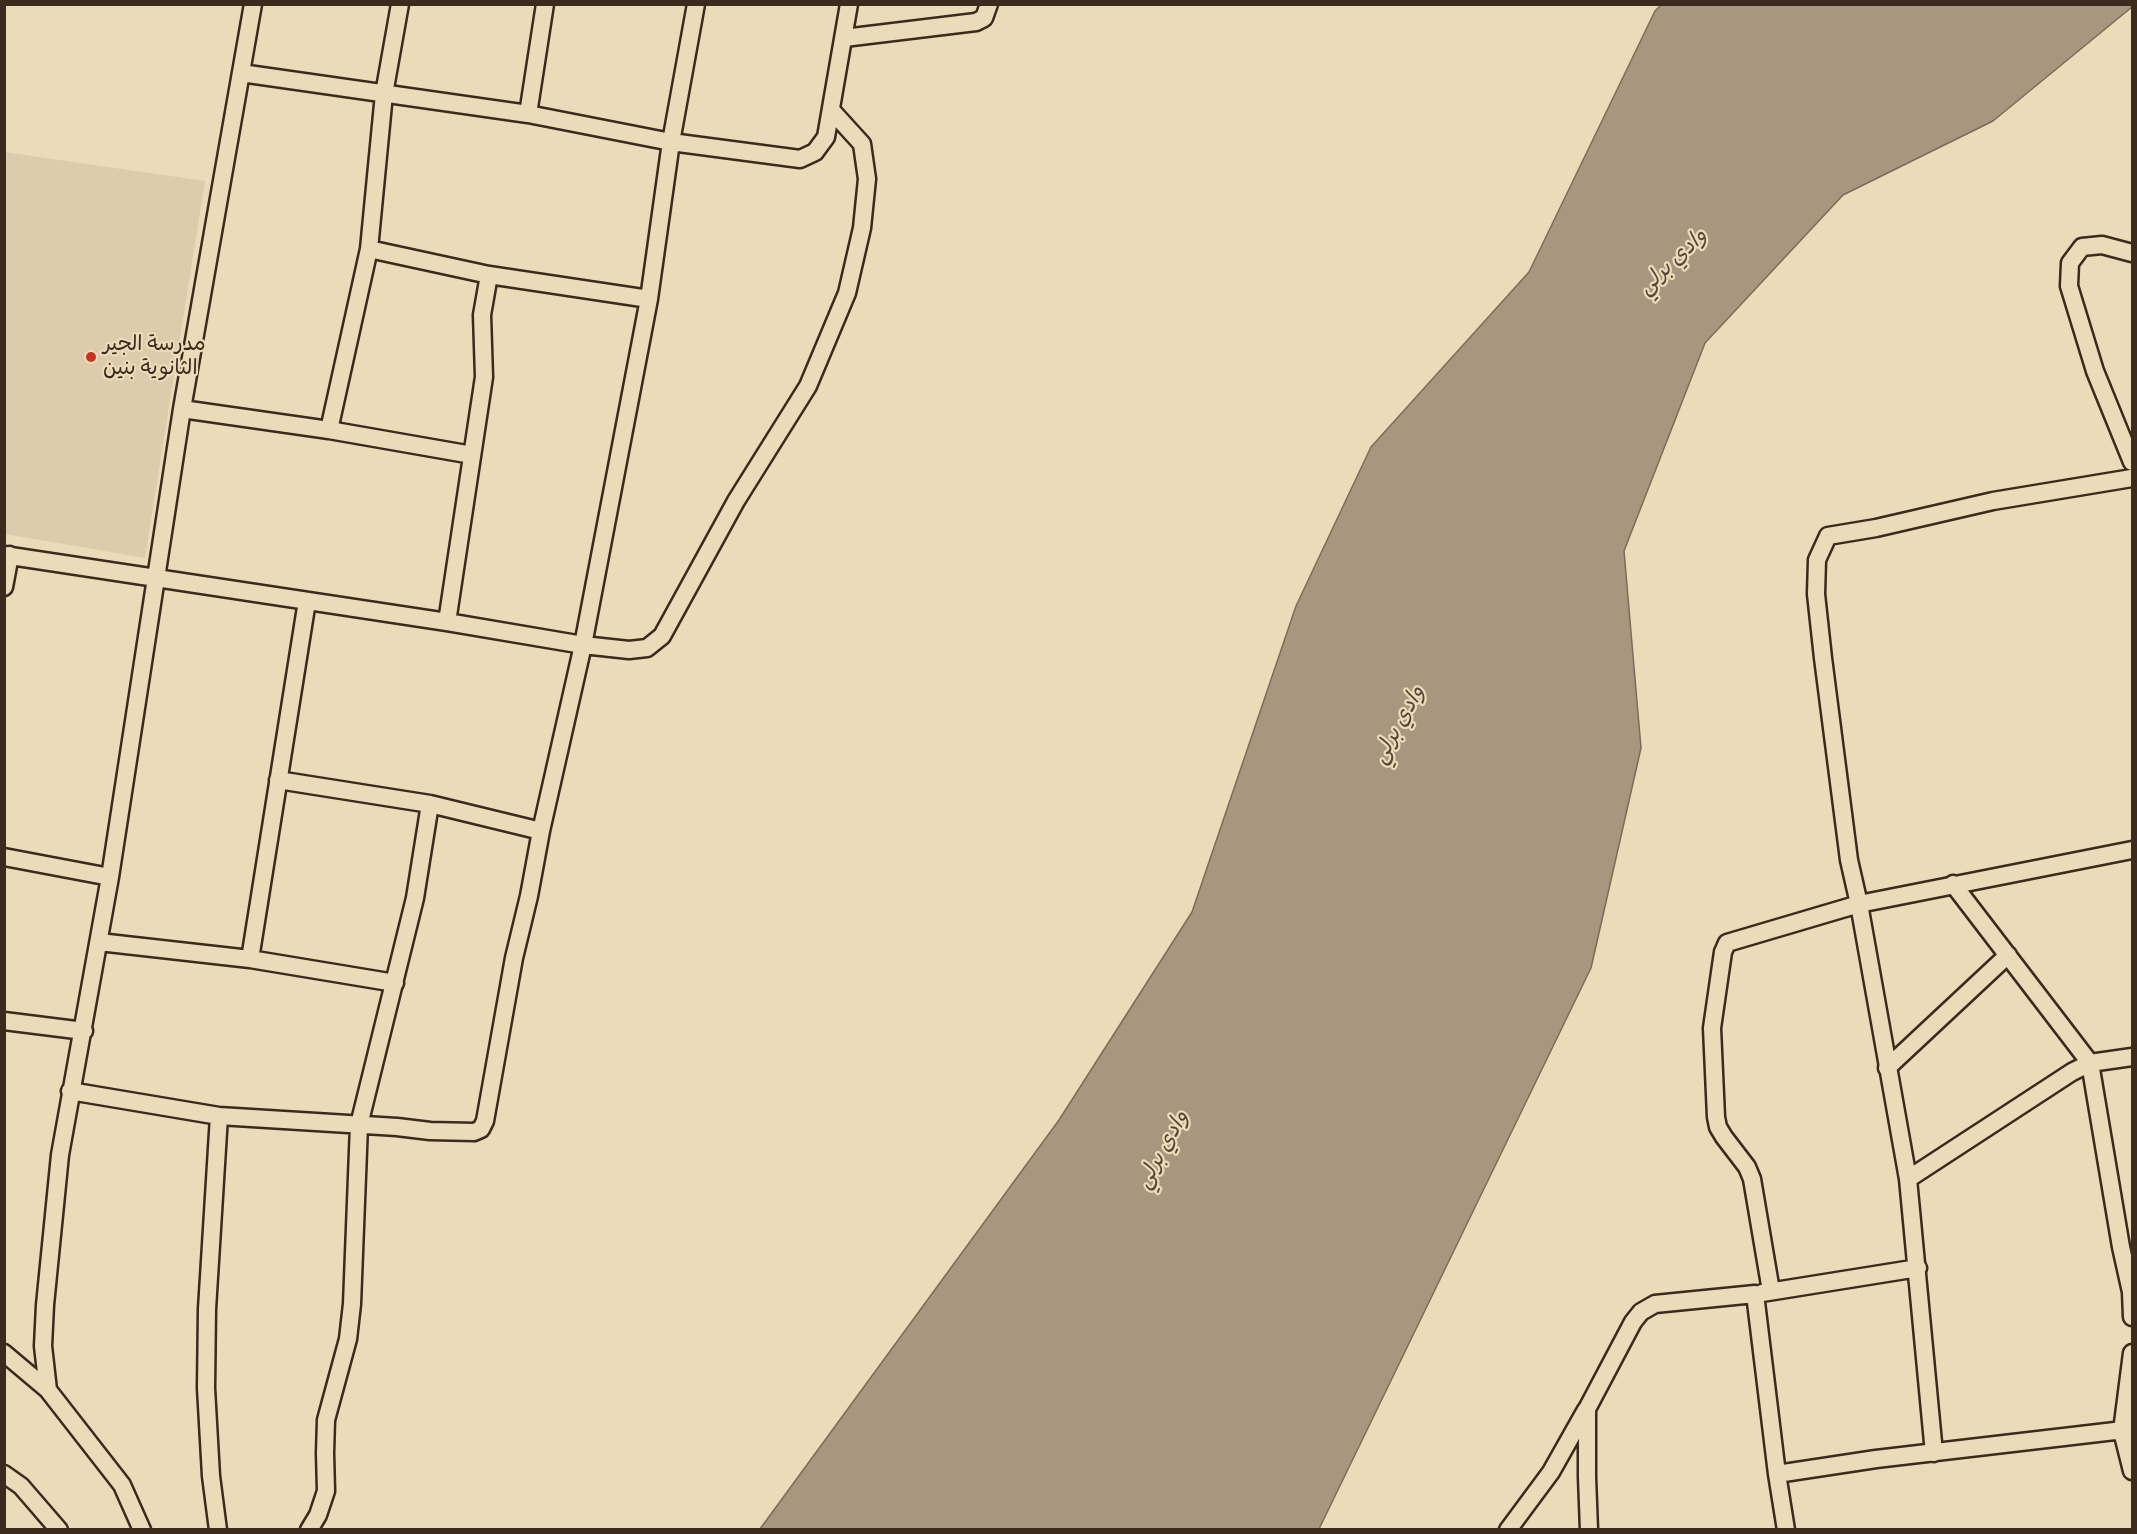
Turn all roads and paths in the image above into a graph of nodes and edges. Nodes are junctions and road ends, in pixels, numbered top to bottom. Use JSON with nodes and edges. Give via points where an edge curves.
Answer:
{"nodes":[{"id":1,"x":253,"y":4,"type":"edge"},
{"id":2,"x":400,"y":4,"type":"edge"},
{"id":3,"x":545,"y":4,"type":"edge"},
{"id":4,"x":696,"y":4,"type":"edge"},
{"id":5,"x":849,"y":4,"type":"edge"},
{"id":6,"x":989,"y":4,"type":"edge"},
{"id":7,"x":844,"y":38,"type":"junction"},
{"id":8,"x":241,"y":73,"type":"junction"},
{"id":9,"x":384,"y":94,"type":"junction"},
{"id":10,"x":832,"y":111,"type":"junction"},
{"id":11,"x":528,"y":114,"type":"junction"},
{"id":12,"x":671,"y":142,"type":"junction"},
{"id":13,"x":369,"y":249,"type":"junction"},
{"id":14,"x":2133,"y":253,"type":"edge"},
{"id":15,"x":489,"y":275,"type":"junction"},
{"id":16,"x":649,"y":299,"type":"junction"},
{"id":17,"x":182,"y":409,"type":"junction"},
{"id":18,"x":329,"y":430,"type":"junction"},
{"id":19,"x":472,"y":455,"type":"junction"},
{"id":20,"x":2133,"y":462,"type":"edge"},
{"id":21,"x":2133,"y":478,"type":"edge"},
{"id":22,"x":7,"y":555,"type":"edge"},
{"id":23,"x":154,"y":579,"type":"junction"},
{"id":24,"x":4,"y":587,"type":"edge"},
{"id":25,"x":307,"y":601,"type":"junction"},
{"id":26,"x":447,"y":622,"type":"junction"},
{"id":27,"x":583,"y":645,"type":"junction"},
{"id":28,"x":278,"y":780,"type":"junction"},
{"id":29,"x":430,"y":804,"type":"junction"},
{"id":30,"x":540,"y":831,"type":"junction"},
{"id":31,"x":2133,"y":850,"type":"edge"},
{"id":32,"x":4,"y":858,"type":"edge"},
{"id":33,"x":110,"y":877,"type":"junction"},
{"id":34,"x":1953,"y":884,"type":"junction"},
{"id":35,"x":1859,"y":904,"type":"junction"},
{"id":36,"x":99,"y":942,"type":"junction"},
{"id":37,"x":2008,"y":955,"type":"junction"},
{"id":38,"x":250,"y":958,"type":"junction"},
{"id":39,"x":395,"y":983,"type":"junction"},
{"id":40,"x":4,"y":1021,"type":"edge"},
{"id":41,"x":84,"y":1031,"type":"junction"},
{"id":42,"x":2133,"y":1057,"type":"edge"},
{"id":43,"x":2090,"y":1063,"type":"junction"},
{"id":44,"x":1887,"y":1068,"type":"junction"},
{"id":45,"x":70,"y":1090,"type":"junction"},
{"id":46,"x":219,"y":1116,"type":"junction"},
{"id":47,"x":359,"y":1125,"type":"junction"},
{"id":48,"x":1908,"y":1179,"type":"junction"},
{"id":49,"x":1918,"y":1268,"type":"junction"},
{"id":50,"x":1763,"y":1293,"type":"junction"},
{"id":51,"x":2133,"y":1317,"type":"edge"},
{"id":52,"x":4,"y":1353,"type":"edge"},
{"id":53,"x":2133,"y":1353,"type":"edge"},
{"id":54,"x":48,"y":1390,"type":"junction"},
{"id":55,"x":1587,"y":1409,"type":"junction"},
{"id":56,"x":2127,"y":1430,"type":"edge"},
{"id":57,"x":1934,"y":1453,"type":"junction"},
{"id":58,"x":2133,"y":1471,"type":"edge"},
{"id":59,"x":4,"y":1474,"type":"edge"},
{"id":60,"x":1777,"y":1474,"type":"junction"},
{"id":61,"x":59,"y":1530,"type":"edge"},
{"id":62,"x":142,"y":1530,"type":"edge"},
{"id":63,"x":218,"y":1530,"type":"edge"},
{"id":64,"x":309,"y":1530,"type":"edge"},
{"id":65,"x":1508,"y":1530,"type":"edge"},
{"id":66,"x":1589,"y":1530,"type":"edge"},
{"id":67,"x":1786,"y":1530,"type":"edge"}],
"edges":[{"from":1,"to":8,"type":"street"},
{"from":2,"to":9,"type":"street"},
{"from":3,"to":11,"type":"street"},
{"from":4,"to":12,"type":"street"},
{"from":5,"to":7,"type":"street"},
{"from":6,"to":7,"type":"street","via":[[984,18],[976,22]]},
{"from":7,"to":10,"type":"street"},
{"from":8,"to":9,"type":"street"},
{"from":8,"to":17,"type":"street"},
{"from":9,"to":11,"type":"street"},
{"from":9,"to":13,"type":"street"},
{"from":10,"to":12,"type":"street","via":[[826,137],[815,152],[800,159]]},
{"from":10,"to":27,"type":"street","via":[[862,144],[867,179],[850,283],[808,386],[736,501],[662,636],[647,648]]},
{"from":11,"to":12,"type":"street"},
{"from":12,"to":16,"type":"street"},
{"from":13,"to":15,"type":"street"},
{"from":13,"to":18,"type":"street"},
{"from":14,"to":20,"type":"street","via":[[2102,245],[2082,248],[2070,264],[2069,286],[2095,371]]},
{"from":15,"to":16,"type":"street"},
{"from":15,"to":19,"type":"street","via":[[482,315],[484,377]]},
{"from":16,"to":27,"type":"street"},
{"from":17,"to":18,"type":"street"},
{"from":17,"to":23,"type":"street"},
{"from":18,"to":19,"type":"street"},
{"from":19,"to":26,"type":"street"},
{"from":21,"to":35,"type":"street","via":[[1993,501],[1828,536],[1817,560],[1816,594],[1849,860]]},
{"from":22,"to":23,"type":"street"},
{"from":22,"to":24,"type":"street"},
{"from":23,"to":25,"type":"street"},
{"from":23,"to":33,"type":"street"},
{"from":25,"to":26,"type":"street"},
{"from":25,"to":28,"type":"street"},
{"from":26,"to":27,"type":"street"},
{"from":27,"to":30,"type":"street"},
{"from":28,"to":29,"type":"street"},
{"from":28,"to":38,"type":"street"},
{"from":29,"to":30,"type":"street"},
{"from":29,"to":39,"type":"street","via":[[415,898]]},
{"from":30,"to":47,"type":"street","via":[[481,1129],[430,1131]]},
{"from":31,"to":34,"type":"street"},
{"from":32,"to":33,"type":"street"},
{"from":33,"to":36,"type":"street"},
{"from":34,"to":35,"type":"street"},
{"from":34,"to":37,"type":"street"},
{"from":35,"to":44,"type":"street"},
{"from":35,"to":50,"type":"street","via":[[1727,943],[1723,952],[1712,1028],[1716,1117],[1718,1127],[1748,1167],[1752,1179]]},
{"from":36,"to":38,"type":"street"},
{"from":36,"to":41,"type":"street"},
{"from":37,"to":43,"type":"street"},
{"from":37,"to":44,"type":"street"},
{"from":38,"to":39,"type":"street"},
{"from":39,"to":47,"type":"street"},
{"from":40,"to":41,"type":"street"},
{"from":41,"to":45,"type":"street"},
{"from":42,"to":43,"type":"street"},
{"from":43,"to":48,"type":"street"},
{"from":43,"to":51,"type":"street"},
{"from":44,"to":48,"type":"street"},
{"from":45,"to":46,"type":"street"},
{"from":45,"to":54,"type":"street","via":[[45,1305],[43,1346]]},
{"from":46,"to":47,"type":"street"},
{"from":46,"to":63,"type":"street","via":[[206,1388]]},
{"from":47,"to":64,"type":"street","via":[[348,1339],[326,1420],[326,1491]]},
{"from":48,"to":49,"type":"street"},
{"from":49,"to":50,"type":"street"},
{"from":49,"to":57,"type":"street"},
{"from":50,"to":55,"type":"street","via":[[1655,1304],[1641,1312]]},
{"from":50,"to":60,"type":"street"},
{"from":52,"to":54,"type":"street"},
{"from":53,"to":56,"type":"street"},
{"from":54,"to":62,"type":"street","via":[[122,1485]]},
{"from":55,"to":65,"type":"street","via":[[1551,1472]]},
{"from":55,"to":66,"type":"street"},
{"from":56,"to":57,"type":"street"},
{"from":56,"to":58,"type":"street"},
{"from":57,"to":60,"type":"street"},
{"from":59,"to":61,"type":"street","via":[[21,1486]]},
{"from":60,"to":67,"type":"street"}]}
